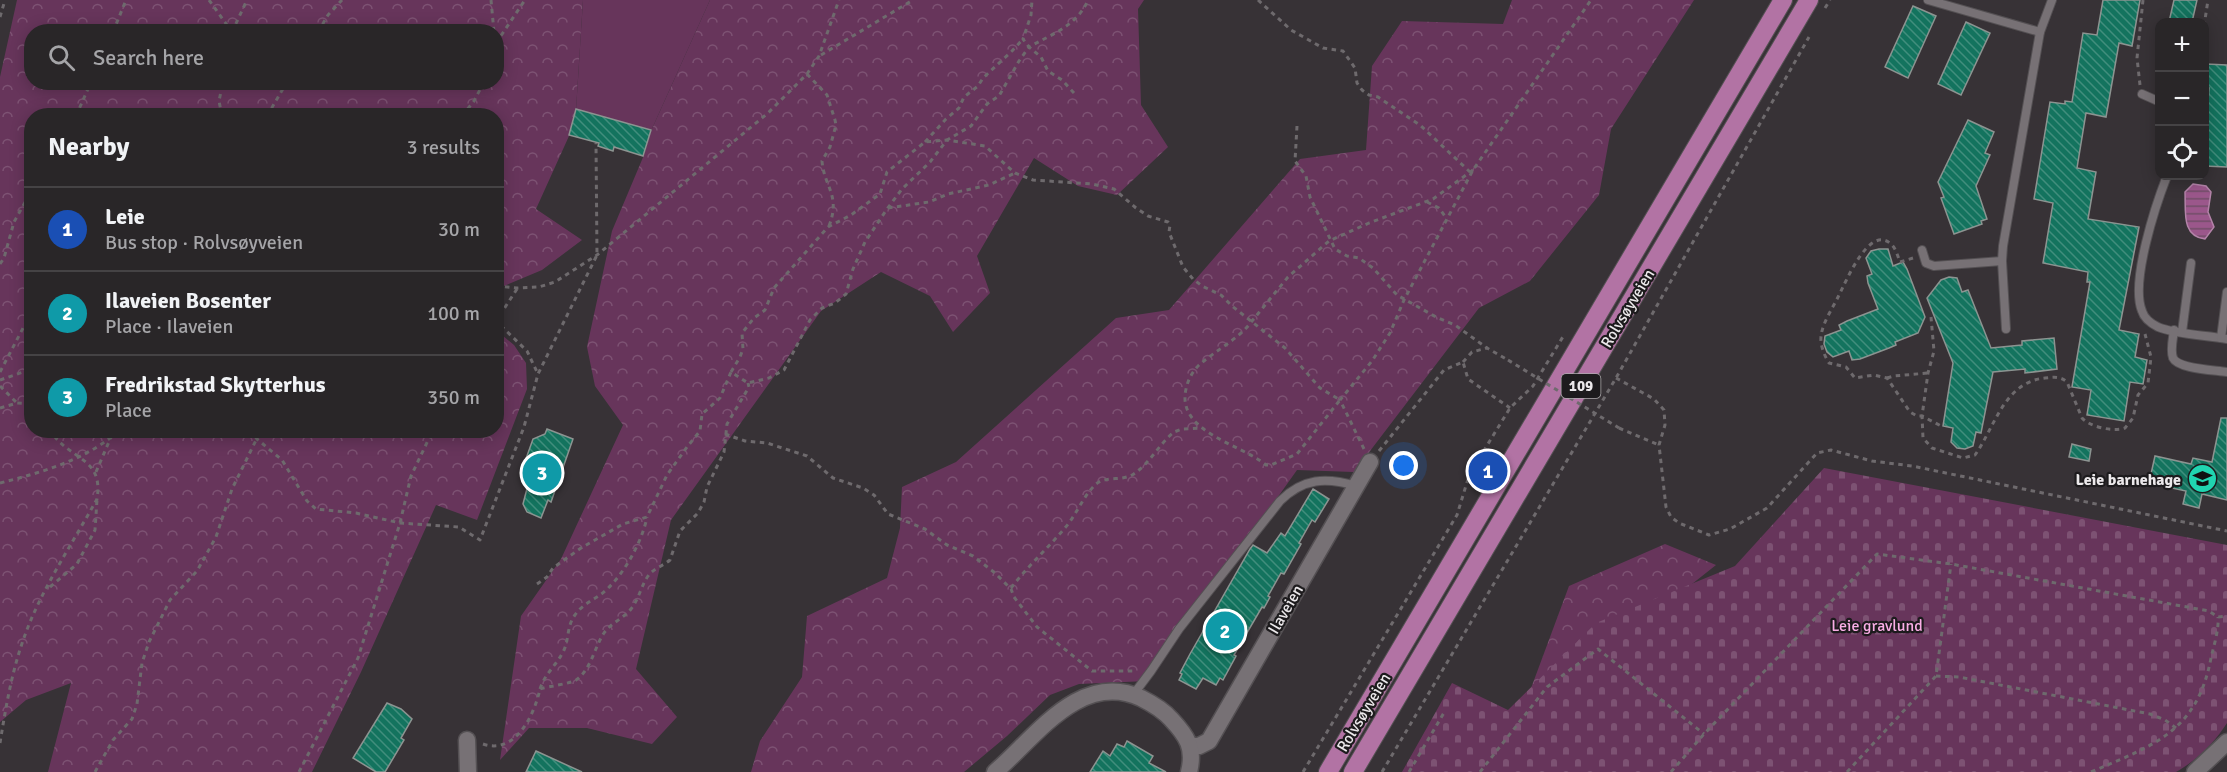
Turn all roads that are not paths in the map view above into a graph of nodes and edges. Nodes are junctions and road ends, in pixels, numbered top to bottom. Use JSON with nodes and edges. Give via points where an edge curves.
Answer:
{"nodes":[{"id":1,"x":1783,"y":0,"type":"edge"},
{"id":2,"x":1928,"y":0,"type":"edge"},
{"id":3,"x":2052,"y":0,"type":"edge"},
{"id":4,"x":1816,"y":5,"type":"edge"},
{"id":5,"x":2040,"y":33,"type":"junction"},
{"id":6,"x":2142,"y":94,"type":"road end"},
{"id":7,"x":2155,"y":100,"type":"edge"},
{"id":8,"x":2165,"y":180,"type":"edge"},
{"id":9,"x":1922,"y":253,"type":"road end"},
{"id":10,"x":2002,"y":261,"type":"junction"},
{"id":11,"x":2191,"y":263,"type":"dead end"},
{"id":12,"x":2227,"y":292,"type":"edge"},
{"id":13,"x":2006,"y":329,"type":"dead end"},
{"id":14,"x":2178,"y":331,"type":"junction"},
{"id":15,"x":2224,"y":338,"type":"edge"},
{"id":16,"x":2227,"y":372,"type":"edge"},
{"id":17,"x":1370,"y":462,"type":"road end"},
{"id":18,"x":1356,"y":486,"type":"junction"},
{"id":19,"x":1132,"y":695,"type":"junction"},
{"id":20,"x":474,"y":742,"type":"road end"},
{"id":21,"x":2227,"y":742,"type":"edge"},
{"id":22,"x":1191,"y":746,"type":"junction"},
{"id":23,"x":468,"y":772,"type":"edge"},
{"id":24,"x":994,"y":772,"type":"edge"},
{"id":25,"x":1189,"y":772,"type":"edge"},
{"id":26,"x":1328,"y":772,"type":"edge"},
{"id":27,"x":1353,"y":772,"type":"edge"},
{"id":28,"x":2195,"y":772,"type":"edge"}],
"edges":[{"from":1,"to":26,"type":"main road","name":"Rolvsøyveien","number":"109"},
{"from":2,"to":5,"type":"lane"},
{"from":3,"to":5,"type":"lane"},
{"from":4,"to":27,"type":"main road","name":"Rolvsøyveien","number":"109"},
{"from":5,"to":10,"type":"lane"},
{"from":6,"to":7,"type":"lane"},
{"from":8,"to":14,"type":"lane","via":[[2147,239],[2141,309],[2158,327]]},
{"from":9,"to":10,"type":"lane","via":[[1926,263],[1934,266]]},
{"from":10,"to":13,"type":"lane"},
{"from":11,"to":14,"type":"lane"},
{"from":12,"to":15,"type":"lane"},
{"from":14,"to":15,"type":"lane"},
{"from":14,"to":16,"type":"lane","via":[[2172,357],[2176,363]]},
{"from":17,"to":18,"type":"street","name":"Ilaveien"},
{"from":18,"to":19,"type":"lane","via":[[1313,480],[1291,489],[1179,629]]},
{"from":18,"to":22,"type":"street","name":"Ilaveien","via":[[1209,741]]},
{"from":19,"to":22,"type":"street","via":[[1170,717]]},
{"from":19,"to":24,"type":"street","via":[[1102,692],[1077,701]]},
{"from":20,"to":23,"type":"street"},
{"from":21,"to":28,"type":"street"},
{"from":22,"to":25,"type":"street"}]}
